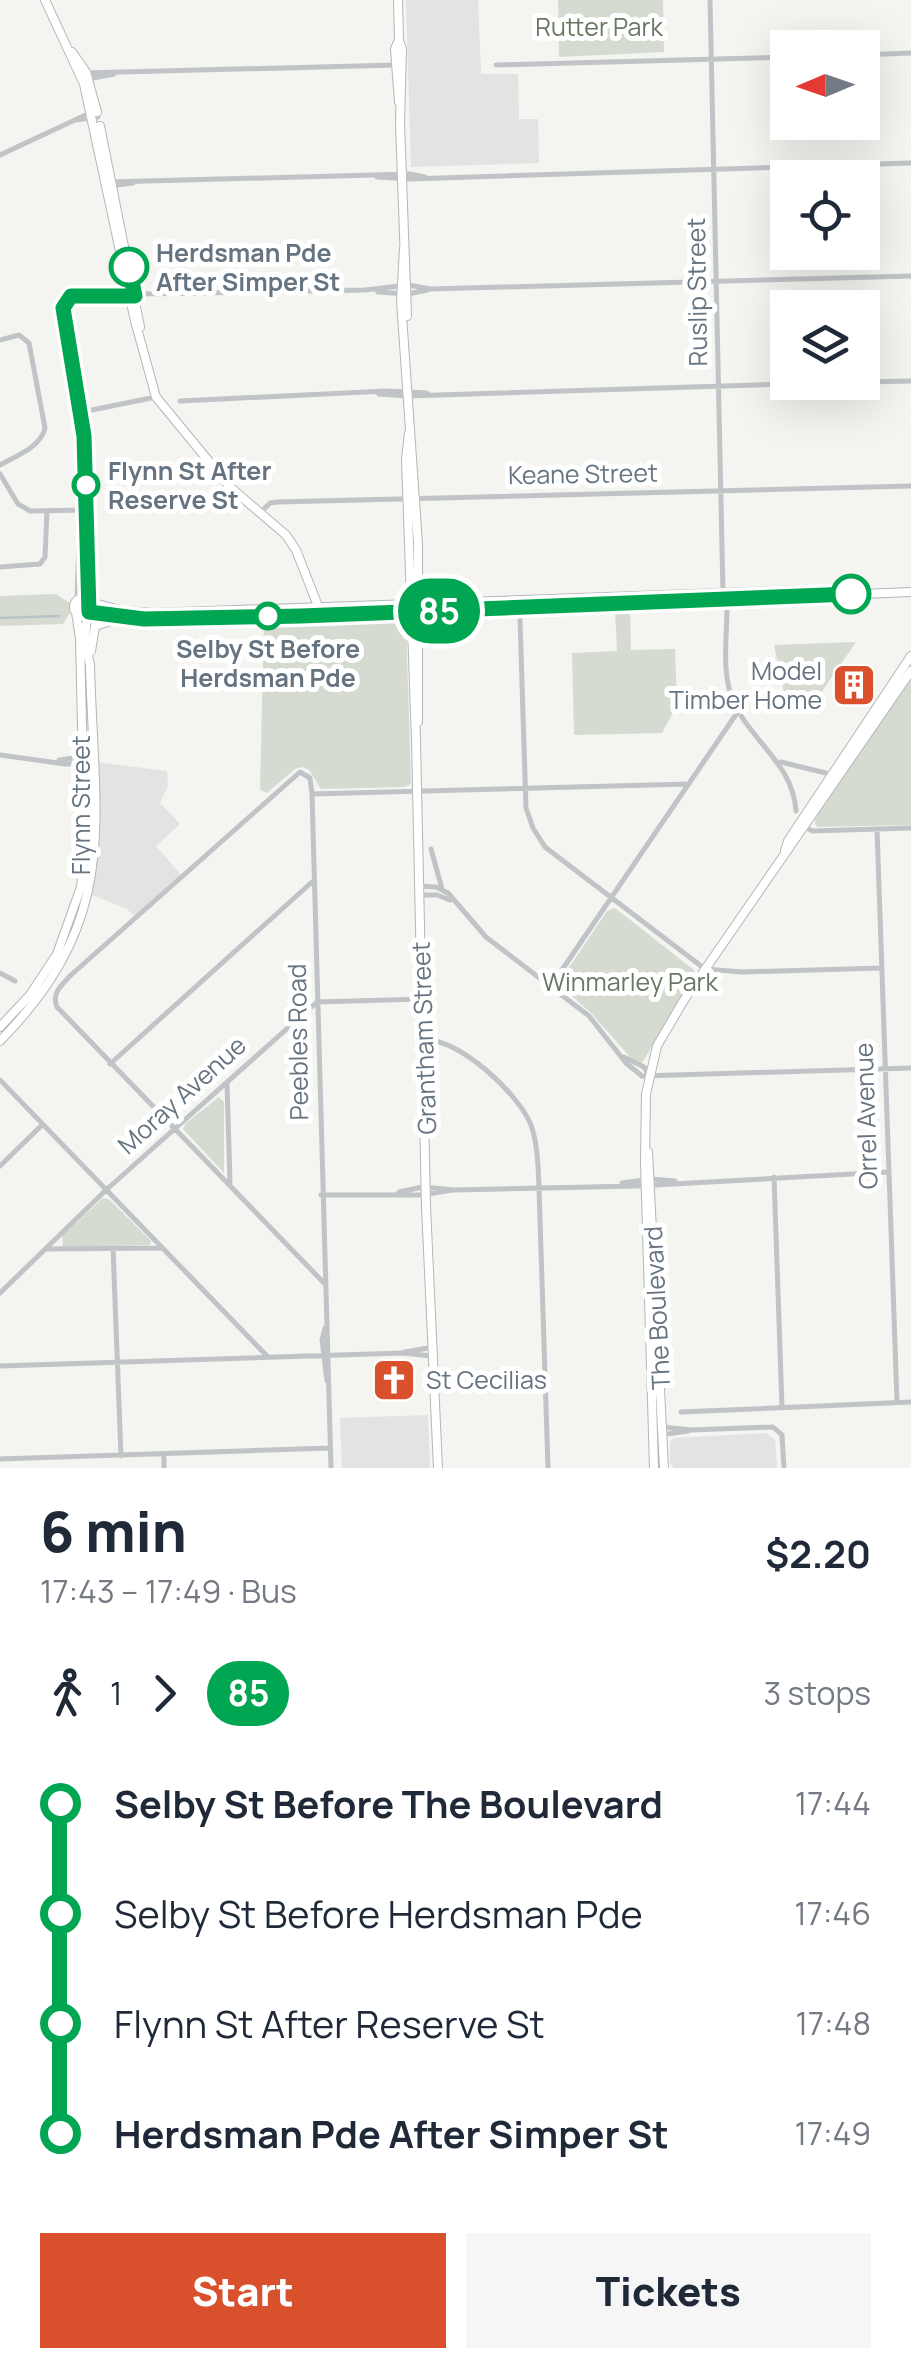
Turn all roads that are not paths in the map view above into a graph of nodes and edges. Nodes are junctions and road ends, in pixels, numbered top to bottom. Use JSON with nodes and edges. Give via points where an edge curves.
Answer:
{"nodes":[{"id":1,"x":45,"y":0,"type":"edge"},
{"id":2,"x":398,"y":0,"type":"edge"},
{"id":3,"x":710,"y":0,"type":"edge"},
{"id":4,"x":399,"y":40,"type":"junction"},
{"id":5,"x":911,"y":53,"type":"edge"},
{"id":6,"x":880,"y":54,"type":"edge"},
{"id":7,"x":770,"y":57,"type":"edge"},
{"id":8,"x":711,"y":59,"type":"junction"},
{"id":9,"x":396,"y":65,"type":"junction"},
{"id":10,"x":496,"y":65,"type":"dead end"},
{"id":11,"x":84,"y":76,"type":"junction"},
{"id":12,"x":400,"y":106,"type":"junction"},
{"id":13,"x":95,"y":115,"type":"junction"},
{"id":14,"x":0,"y":156,"type":"edge"},
{"id":15,"x":911,"y":163,"type":"edge"},
{"id":16,"x":714,"y":169,"type":"junction"},
{"id":17,"x":402,"y":177,"type":"junction"},
{"id":18,"x":109,"y":184,"type":"junction"},
{"id":19,"x":911,"y":276,"type":"edge"},
{"id":20,"x":126,"y":281,"type":"junction"},
{"id":21,"x":716,"y":281,"type":"junction"},
{"id":22,"x":404,"y":290,"type":"junction"},
{"id":23,"x":112,"y":296,"type":"junction"},
{"id":24,"x":132,"y":296,"type":"junction"},
{"id":25,"x":154,"y":296,"type":"junction"},
{"id":26,"x":138,"y":308,"type":"junction"},
{"id":27,"x":140,"y":332,"type":"junction"},
{"id":28,"x":0,"y":340,"type":"edge"},
{"id":29,"x":911,"y":381,"type":"edge"},
{"id":30,"x":880,"y":382,"type":"edge"},
{"id":31,"x":770,"y":384,"type":"edge"},
{"id":32,"x":719,"y":386,"type":"junction"},
{"id":33,"x":408,"y":394,"type":"junction"},
{"id":34,"x":156,"y":397,"type":"junction"},
{"id":35,"x":180,"y":401,"type":"dead end"},
{"id":36,"x":82,"y":412,"type":"junction"},
{"id":37,"x":0,"y":465,"type":"edge"},
{"id":38,"x":0,"y":474,"type":"edge"},
{"id":39,"x":911,"y":486,"type":"edge"},
{"id":40,"x":721,"y":490,"type":"junction"},
{"id":41,"x":412,"y":498,"type":"junction"},
{"id":42,"x":86,"y":510,"type":"junction"},
{"id":43,"x":47,"y":511,"type":"junction"},
{"id":44,"x":260,"y":513,"type":"junction"},
{"id":45,"x":0,"y":567,"type":"edge"},
{"id":46,"x":911,"y":589,"type":"edge"},
{"id":47,"x":725,"y":593,"type":"junction"},
{"id":48,"x":77,"y":600,"type":"junction"},
{"id":49,"x":89,"y":607,"type":"junction"},
{"id":50,"x":415,"y":607,"type":"junction"},
{"id":51,"x":320,"y":611,"type":"junction"},
{"id":52,"x":76,"y":612,"type":"junction"},
{"id":53,"x":123,"y":619,"type":"junction"},
{"id":54,"x":520,"y":620,"type":"dead end"},
{"id":55,"x":911,"y":656,"type":"edge"},
{"id":56,"x":90,"y":665,"type":"junction"},
{"id":57,"x":911,"y":671,"type":"edge"},
{"id":58,"x":739,"y":710,"type":"junction"},
{"id":59,"x":0,"y":755,"type":"edge"},
{"id":60,"x":93,"y":760,"type":"junction"},
{"id":61,"x":82,"y":761,"type":"junction"},
{"id":62,"x":778,"y":761,"type":"junction"},
{"id":63,"x":834,"y":775,"type":"junction"},
{"id":64,"x":689,"y":784,"type":"junction"},
{"id":65,"x":525,"y":788,"type":"junction"},
{"id":66,"x":417,"y":790,"type":"junction"},
{"id":67,"x":312,"y":794,"type":"junction"},
{"id":68,"x":796,"y":811,"type":"dead end"},
{"id":69,"x":96,"y":813,"type":"junction"},
{"id":70,"x":803,"y":825,"type":"junction"},
{"id":71,"x":911,"y":828,"type":"edge"},
{"id":72,"x":877,"y":829,"type":"junction"},
{"id":73,"x":84,"y":833,"type":"junction"},
{"id":74,"x":430,"y":849,"type":"dead end"},
{"id":75,"x":313,"y":880,"type":"junction"},
{"id":76,"x":442,"y":889,"type":"junction"},
{"id":77,"x":420,"y":891,"type":"junction"},
{"id":78,"x":612,"y":899,"type":"junction"},
{"id":79,"x":452,"y":901,"type":"junction"},
{"id":80,"x":882,"y":968,"type":"junction"},
{"id":81,"x":705,"y":969,"type":"junction"},
{"id":82,"x":0,"y":973,"type":"edge"},
{"id":83,"x":15,"y":982,"type":"dead end"},
{"id":84,"x":551,"y":986,"type":"junction"},
{"id":85,"x":423,"y":999,"type":"junction"},
{"id":86,"x":317,"y":1002,"type":"junction"},
{"id":87,"x":0,"y":1027,"type":"edge"},
{"id":88,"x":424,"y":1040,"type":"junction"},
{"id":89,"x":0,"y":1041,"type":"edge"},
{"id":90,"x":110,"y":1064,"type":"junction"},
{"id":91,"x":911,"y":1068,"type":"edge"},
{"id":92,"x":884,"y":1069,"type":"junction"},
{"id":93,"x":649,"y":1076,"type":"junction"},
{"id":94,"x":0,"y":1080,"type":"edge"},
{"id":95,"x":227,"y":1082,"type":"junction"},
{"id":96,"x":42,"y":1124,"type":"junction"},
{"id":97,"x":174,"y":1129,"type":"junction"},
{"id":98,"x":0,"y":1166,"type":"edge"},
{"id":99,"x":888,"y":1172,"type":"junction"},
{"id":100,"x":774,"y":1177,"type":"junction"},
{"id":101,"x":648,"y":1182,"type":"junction"},
{"id":102,"x":230,"y":1186,"type":"junction"},
{"id":103,"x":539,"y":1188,"type":"junction"},
{"id":104,"x":106,"y":1190,"type":"junction"},
{"id":105,"x":428,"y":1191,"type":"junction"},
{"id":106,"x":321,"y":1195,"type":"junction"},
{"id":107,"x":113,"y":1248,"type":"junction"},
{"id":108,"x":163,"y":1248,"type":"junction"},
{"id":109,"x":45,"y":1250,"type":"junction"},
{"id":110,"x":325,"y":1284,"type":"junction"},
{"id":111,"x":0,"y":1293,"type":"edge"},
{"id":112,"x":434,"y":1351,"type":"junction"},
{"id":113,"x":326,"y":1356,"type":"junction"},
{"id":114,"x":268,"y":1357,"type":"junction"},
{"id":115,"x":116,"y":1362,"type":"junction"},
{"id":116,"x":0,"y":1366,"type":"edge"},
{"id":117,"x":897,"y":1402,"type":"junction"},
{"id":118,"x":911,"y":1402,"type":"edge"},
{"id":119,"x":782,"y":1407,"type":"junction"},
{"id":120,"x":681,"y":1412,"type":"dead end"},
{"id":121,"x":658,"y":1431,"type":"junction"},
{"id":122,"x":330,"y":1448,"type":"junction"},
{"id":123,"x":164,"y":1455,"type":"junction"},
{"id":124,"x":121,"y":1456,"type":"junction"},
{"id":125,"x":75,"y":1457,"type":"junction"},
{"id":126,"x":0,"y":1459,"type":"edge"},
{"id":127,"x":75,"y":1468,"type":"edge"},
{"id":128,"x":164,"y":1468,"type":"edge"},
{"id":129,"x":331,"y":1468,"type":"edge"},
{"id":130,"x":438,"y":1468,"type":"edge"},
{"id":131,"x":548,"y":1468,"type":"edge"},
{"id":132,"x":654,"y":1468,"type":"edge"},
{"id":133,"x":664,"y":1468,"type":"edge"},
{"id":134,"x":784,"y":1468,"type":"edge"}],
"edges":[{"from":1,"to":11,"type":"main road"},
{"from":2,"to":4,"type":"main road","name":"Grantham Street"},
{"from":3,"to":8,"type":"street","name":"Ruslip Street"},
{"from":4,"to":9,"type":"main road","name":"Grantham Street"},
{"from":4,"to":12,"type":"main road","name":"Grantham Street"},
{"from":5,"to":6,"type":"street"},
{"from":7,"to":8,"type":"street"},
{"from":8,"to":10,"type":"street"},
{"from":8,"to":16,"type":"street","name":"Ruslip Street"},
{"from":9,"to":11,"type":"street"},
{"from":9,"to":12,"type":"main road","name":"Grantham Street"},
{"from":11,"to":13,"type":"main road"},
{"from":12,"to":17,"type":"main road","name":"Grantham Street"},
{"from":13,"to":14,"type":"street"},
{"from":13,"to":18,"type":"main road"},
{"from":15,"to":16,"type":"street"},
{"from":16,"to":17,"type":"street"},
{"from":16,"to":21,"type":"street","name":"Ruslip Street"},
{"from":17,"to":18,"type":"street"},
{"from":17,"to":22,"type":"main road","name":"Grantham Street"},
{"from":18,"to":20,"type":"main road"},
{"from":18,"to":24,"type":"main road"},
{"from":19,"to":21,"type":"street","name":"Flynn Street"},
{"from":20,"to":23,"type":"street"},
{"from":20,"to":24,"type":"main road"},
{"from":21,"to":22,"type":"street","name":"Flynn Street"},
{"from":21,"to":32,"type":"street","name":"Ruslip Street"},
{"from":22,"to":25,"type":"street","name":"Flynn Street"},
{"from":22,"to":33,"type":"main road","name":"Grantham Street"},
{"from":23,"to":24,"type":"street","name":"Flynn Street"},
{"from":23,"to":36,"type":"street","name":"Flynn Street","via":[[71,296],[64,303]]},
{"from":24,"to":25,"type":"street","name":"Flynn Street"},
{"from":24,"to":26,"type":"main road"},
{"from":24,"to":27,"type":"main road"},
{"from":25,"to":26,"type":"street"},
{"from":26,"to":27,"type":"main road"},
{"from":27,"to":34,"type":"main road"},
{"from":28,"to":37,"type":"street","via":[[19,334],[29,342],[45,428],[36,444]]},
{"from":29,"to":30,"type":"street"},
{"from":31,"to":32,"type":"street"},
{"from":32,"to":33,"type":"street"},
{"from":32,"to":40,"type":"street","name":"Ruslip Street"},
{"from":33,"to":35,"type":"street"},
{"from":33,"to":41,"type":"main road","name":"Grantham Street"},
{"from":34,"to":36,"type":"street"},
{"from":34,"to":44,"type":"main road"},
{"from":36,"to":42,"type":"street","name":"Flynn Street"},
{"from":38,"to":43,"type":"street","via":[[18,504]]},
{"from":39,"to":40,"type":"street","name":"Keane Street"},
{"from":40,"to":41,"type":"street","name":"Keane Street"},
{"from":40,"to":47,"type":"street","name":"Ruslip Street"},
{"from":41,"to":44,"type":"street","name":"Keane Street","via":[[274,502]]},
{"from":41,"to":50,"type":"main road","name":"Grantham Street"},
{"from":42,"to":43,"type":"street"},
{"from":42,"to":48,"type":"street","name":"Flynn Street"},
{"from":42,"to":49,"type":"street","name":"Flynn Street"},
{"from":43,"to":45,"type":"street","via":[[40,564]]},
{"from":44,"to":51,"type":"main road","via":[[291,542]]},
{"from":46,"to":47,"type":"main road"},
{"from":47,"to":50,"type":"main road"},
{"from":47,"to":58,"type":"street","name":"Ruslip Street","via":[[728,678]]},
{"from":48,"to":49,"type":"main road"},
{"from":48,"to":52,"type":"main road","name":"Flynn Street"},
{"from":49,"to":51,"type":"main road"},
{"from":49,"to":52,"type":"main road"},
{"from":49,"to":53,"type":"main road"},
{"from":49,"to":56,"type":"main road","name":"Flynn Street"},
{"from":50,"to":51,"type":"main road"},
{"from":50,"to":66,"type":"main road","name":"Grantham Street"},
{"from":51,"to":53,"type":"main road"},
{"from":52,"to":61,"type":"main road","name":"Flynn Street"},
{"from":53,"to":56,"type":"main road","via":[[96,626]]},
{"from":54,"to":65,"type":"street"},
{"from":55,"to":63,"type":"main road","name":"The Boulevard"},
{"from":56,"to":60,"type":"main road","name":"Flynn Street"},
{"from":57,"to":63,"type":"main road","name":"The Boulevard"},
{"from":58,"to":62,"type":"street"},
{"from":58,"to":64,"type":"street"},
{"from":59,"to":61,"type":"street"},
{"from":60,"to":61,"type":"street"},
{"from":60,"to":69,"type":"main road","name":"Flynn Street"},
{"from":61,"to":73,"type":"main road","name":"Flynn Street"},
{"from":62,"to":63,"type":"street"},
{"from":62,"to":68,"type":"street"},
{"from":63,"to":70,"type":"main road","name":"The Boulevard"},
{"from":64,"to":65,"type":"street"},
{"from":64,"to":78,"type":"street"},
{"from":65,"to":66,"type":"street"},
{"from":65,"to":78,"type":"street","via":[[533,828],[545,847]]},
{"from":66,"to":67,"type":"street"},
{"from":66,"to":77,"type":"main road","name":"Grantham Street"},
{"from":67,"to":75,"type":"street","name":"Peebles Road"},
{"from":67,"to":90,"type":"street","via":[[307,774],[294,774],[56,991],[57,1008]]},
{"from":69,"to":73,"type":"main road"},
{"from":69,"to":89,"type":"main road","name":"Flynn Street","via":[[93,870],[80,922],[48,986]]},
{"from":70,"to":72,"type":"street","via":[[812,831]]},
{"from":70,"to":81,"type":"main road","name":"The Boulevard"},
{"from":71,"to":72,"type":"street"},
{"from":72,"to":80,"type":"street","name":"Orrel Avenue"},
{"from":73,"to":87,"type":"main road","name":"Flynn Street","via":[[83,872],[57,954]]},
{"from":74,"to":76,"type":"street"},
{"from":75,"to":86,"type":"street","name":"Peebles Road"},
{"from":75,"to":90,"type":"street"},
{"from":76,"to":77,"type":"street"},
{"from":76,"to":79,"type":"street"},
{"from":77,"to":79,"type":"street"},
{"from":77,"to":85,"type":"main road","name":"Grantham Street"},
{"from":78,"to":81,"type":"street"},
{"from":78,"to":84,"type":"street"},
{"from":79,"to":84,"type":"street","via":[[478,930]]},
{"from":80,"to":81,"type":"street"},
{"from":80,"to":92,"type":"street","name":"Orrel Avenue"},
{"from":81,"to":93,"type":"main road","name":"The Boulevard","via":[[666,1028]]},
{"from":82,"to":83,"type":"street"},
{"from":84,"to":93,"type":"street","via":[[589,1016],[626,1064]]},
{"from":85,"to":86,"type":"street"},
{"from":85,"to":88,"type":"main road","name":"Grantham Street"},
{"from":86,"to":95,"type":"street","name":"Moray Avenue"},
{"from":86,"to":106,"type":"street","name":"Peebles Road"},
{"from":88,"to":103,"type":"street","via":[[443,1040],[505,1087],[531,1125]]},
{"from":88,"to":105,"type":"main road","name":"Grantham Street"},
{"from":90,"to":97,"type":"street"},
{"from":91,"to":92,"type":"street"},
{"from":92,"to":93,"type":"street"},
{"from":92,"to":99,"type":"street","name":"Orrel Avenue"},
{"from":93,"to":101,"type":"main road","name":"The Boulevard"},
{"from":94,"to":96,"type":"street"},
{"from":95,"to":97,"type":"street","name":"Moray Avenue"},
{"from":95,"to":102,"type":"street"},
{"from":96,"to":98,"type":"street"},
{"from":96,"to":104,"type":"street"},
{"from":97,"to":102,"type":"street"},
{"from":97,"to":104,"type":"street","name":"Moray Avenue"},
{"from":99,"to":100,"type":"street"},
{"from":99,"to":117,"type":"street","name":"Orrel Avenue"},
{"from":100,"to":101,"type":"street"},
{"from":100,"to":119,"type":"street"},
{"from":101,"to":103,"type":"street"},
{"from":101,"to":121,"type":"main road","name":"The Boulevard"},
{"from":102,"to":110,"type":"street"},
{"from":103,"to":105,"type":"street"},
{"from":103,"to":131,"type":"street"},
{"from":104,"to":108,"type":"street"},
{"from":104,"to":109,"type":"street","name":"Moray Avenue"},
{"from":105,"to":106,"type":"street"},
{"from":105,"to":112,"type":"main road","name":"Grantham Street"},
{"from":106,"to":110,"type":"street","name":"Peebles Road"},
{"from":107,"to":108,"type":"street"},
{"from":107,"to":109,"type":"street"},
{"from":107,"to":115,"type":"street"},
{"from":108,"to":114,"type":"street"},
{"from":109,"to":111,"type":"street","name":"Moray Avenue"},
{"from":110,"to":113,"type":"street","name":"Peebles Road"},
{"from":112,"to":113,"type":"street"},
{"from":112,"to":130,"type":"main road","name":"Grantham Street"},
{"from":113,"to":114,"type":"street"},
{"from":113,"to":122,"type":"street","name":"Peebles Road"},
{"from":114,"to":115,"type":"street"},
{"from":115,"to":116,"type":"street"},
{"from":115,"to":124,"type":"street"},
{"from":117,"to":118,"type":"street"},
{"from":117,"to":119,"type":"street"},
{"from":119,"to":120,"type":"street"},
{"from":121,"to":132,"type":"main road","name":"The Boulevard"},
{"from":121,"to":133,"type":"main road","name":"The Boulevard"},
{"from":121,"to":134,"type":"street","via":[[773,1427],[782,1436]]},
{"from":122,"to":123,"type":"street"},
{"from":122,"to":129,"type":"street","name":"Peebles Road"},
{"from":123,"to":124,"type":"street"},
{"from":123,"to":128,"type":"street"},
{"from":124,"to":125,"type":"street"},
{"from":125,"to":126,"type":"street"},
{"from":125,"to":127,"type":"street"}]}
